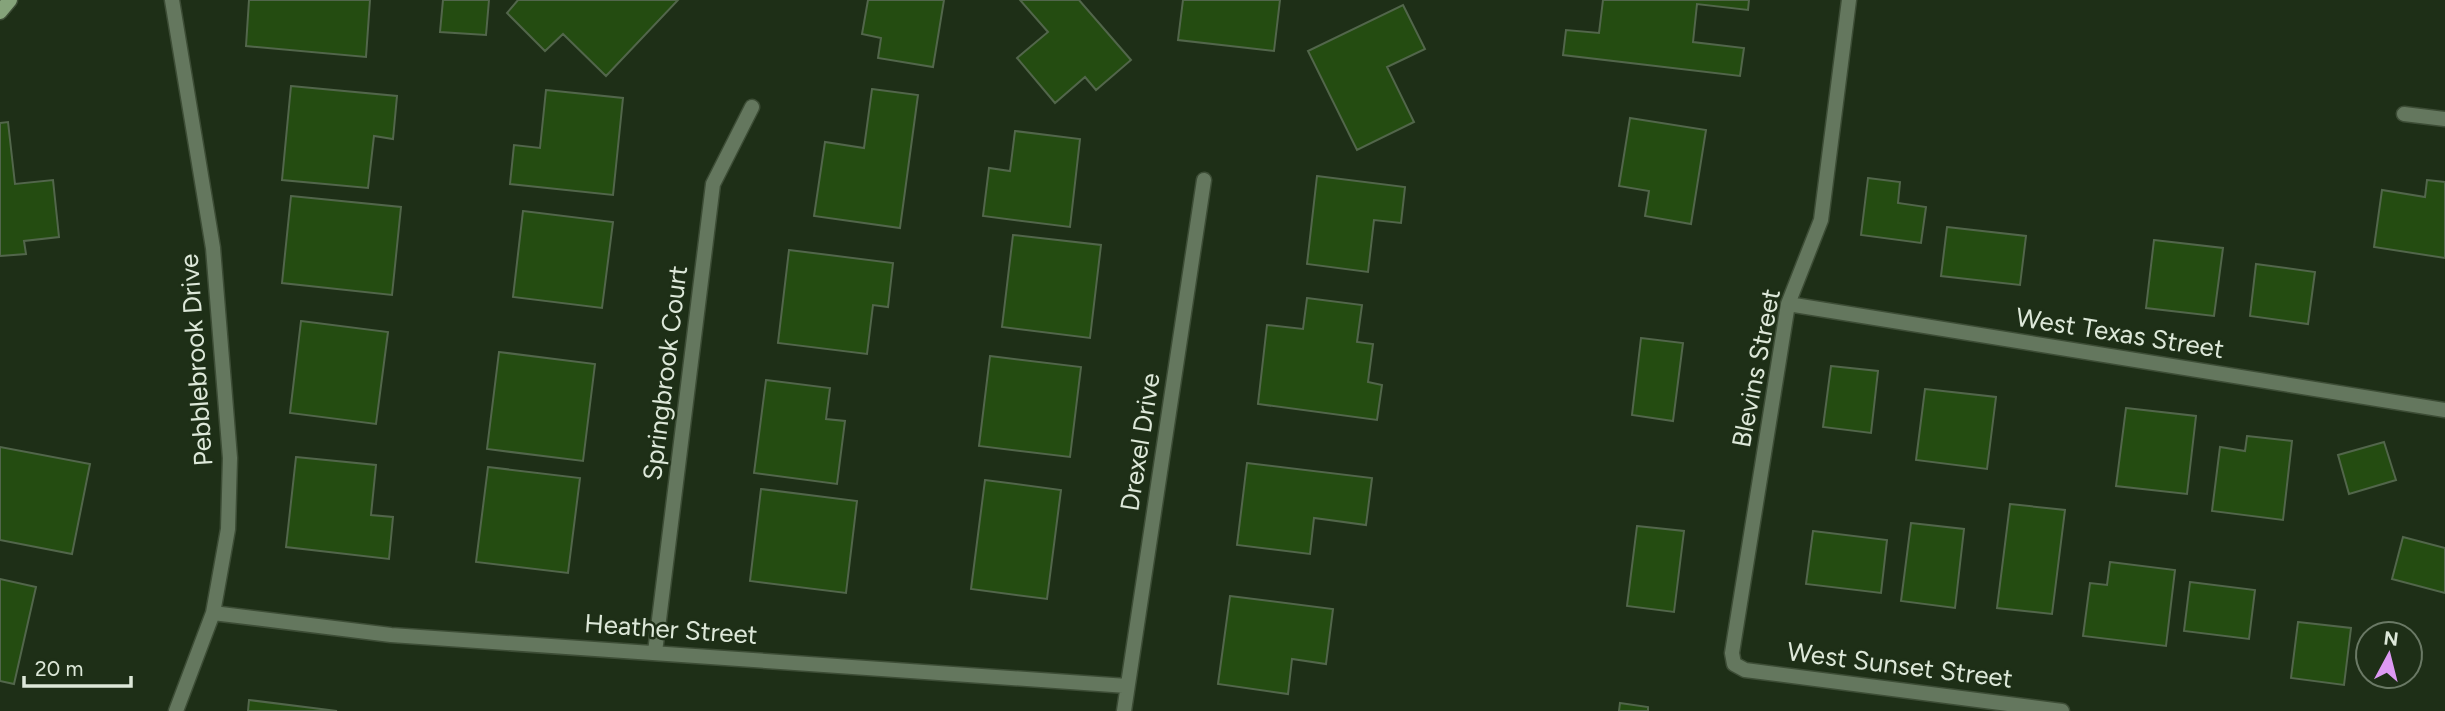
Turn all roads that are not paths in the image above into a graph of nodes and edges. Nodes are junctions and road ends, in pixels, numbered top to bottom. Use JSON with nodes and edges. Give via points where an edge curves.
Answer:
{"nodes":[{"id":1,"x":10,"y":0,"type":"edge"},
{"id":2,"x":172,"y":0,"type":"edge"},
{"id":3,"x":1849,"y":0,"type":"edge"},
{"id":4,"x":0,"y":12,"type":"edge"},
{"id":5,"x":752,"y":107,"type":"dead end"},
{"id":6,"x":2404,"y":114,"type":"dead end"},
{"id":7,"x":2445,"y":119,"type":"edge"},
{"id":8,"x":1204,"y":180,"type":"dead end"},
{"id":9,"x":1788,"y":304,"type":"junction"},
{"id":10,"x":2445,"y":410,"type":"edge"},
{"id":11,"x":213,"y":612,"type":"junction"},
{"id":12,"x":655,"y":652,"type":"junction"},
{"id":13,"x":1734,"y":664,"type":"joint"},
{"id":14,"x":1127,"y":687,"type":"junction"},
{"id":15,"x":176,"y":711,"type":"edge"},
{"id":16,"x":1124,"y":711,"type":"edge"},
{"id":17,"x":2062,"y":711,"type":"edge"}],
"edges":[{"from":1,"to":4,"type":"street"},
{"from":2,"to":11,"type":"street","name":"Pebblebrook Drive","via":[[213,248],[230,458],[228,529]]},
{"from":3,"to":9,"type":"street","name":"Blevins Street","via":[[1821,220]]},
{"from":5,"to":12,"type":"street","name":"Springbrook Court","via":[[713,184]]},
{"from":6,"to":7,"type":"street"},
{"from":8,"to":14,"type":"street","name":"Drexel Drive"},
{"from":9,"to":10,"type":"street","name":"West Texas Street"},
{"from":9,"to":13,"type":"street","name":"Blevins Street","via":[[1732,653]]},
{"from":11,"to":12,"type":"street","name":"Heather Street","via":[[391,635]]},
{"from":11,"to":15,"type":"street","name":"Pebblebrook Drive"},
{"from":12,"to":14,"type":"street","name":"Heather Street"},
{"from":13,"to":17,"type":"street","name":"West Sunset Street","via":[[1745,670]]},
{"from":14,"to":16,"type":"street","name":"Drexel Drive"}]}
